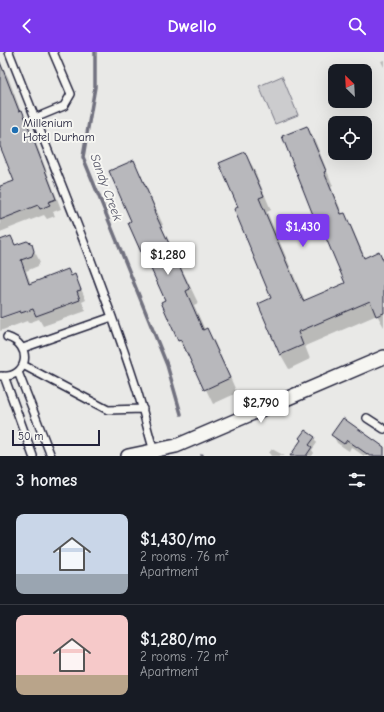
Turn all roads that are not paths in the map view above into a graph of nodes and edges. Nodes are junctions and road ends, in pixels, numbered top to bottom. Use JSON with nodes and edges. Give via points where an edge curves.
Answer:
{"nodes":[{"id":1,"x":9,"y":52,"type":"edge"},
{"id":2,"x":53,"y":52,"type":"edge"},
{"id":3,"x":35,"y":118,"type":"junction"},
{"id":4,"x":112,"y":317,"type":"junction"},
{"id":5,"x":8,"y":337,"type":"dead end"},
{"id":6,"x":23,"y":348,"type":"junction"},
{"id":7,"x":384,"y":357,"type":"edge"},
{"id":8,"x":23,"y":365,"type":"junction"},
{"id":9,"x":18,"y":372,"type":"junction"},
{"id":10,"x":2,"y":376,"type":"edge"},
{"id":11,"x":142,"y":409,"type":"junction"},
{"id":12,"x":367,"y":418,"type":"dead end"},
{"id":13,"x":384,"y":428,"type":"edge"},
{"id":14,"x":155,"y":454,"type":"edge"},
{"id":15,"x":33,"y":456,"type":"edge"},
{"id":16,"x":51,"y":456,"type":"edge"},
{"id":17,"x":128,"y":456,"type":"edge"}],
"edges":[{"from":1,"to":3,"type":"lane"},
{"from":2,"to":3,"type":"lane","via":[[71,94],[64,106]]},
{"from":3,"to":4,"type":"lane"},
{"from":4,"to":6,"type":"lane"},
{"from":4,"to":11,"type":"lane"},
{"from":5,"to":6,"type":"lane","via":[[20,343]]},
{"from":6,"to":8,"type":"lane"},
{"from":7,"to":14,"type":"street","via":[[205,435]]},
{"from":8,"to":9,"type":"lane"},
{"from":8,"to":11,"type":"lane","via":[[108,410]]},
{"from":9,"to":10,"type":"lane"},
{"from":9,"to":16,"type":"lane"},
{"from":10,"to":15,"type":"lane"},
{"from":11,"to":14,"type":"lane"},
{"from":12,"to":13,"type":"lane"},
{"from":14,"to":17,"type":"street"}]}
